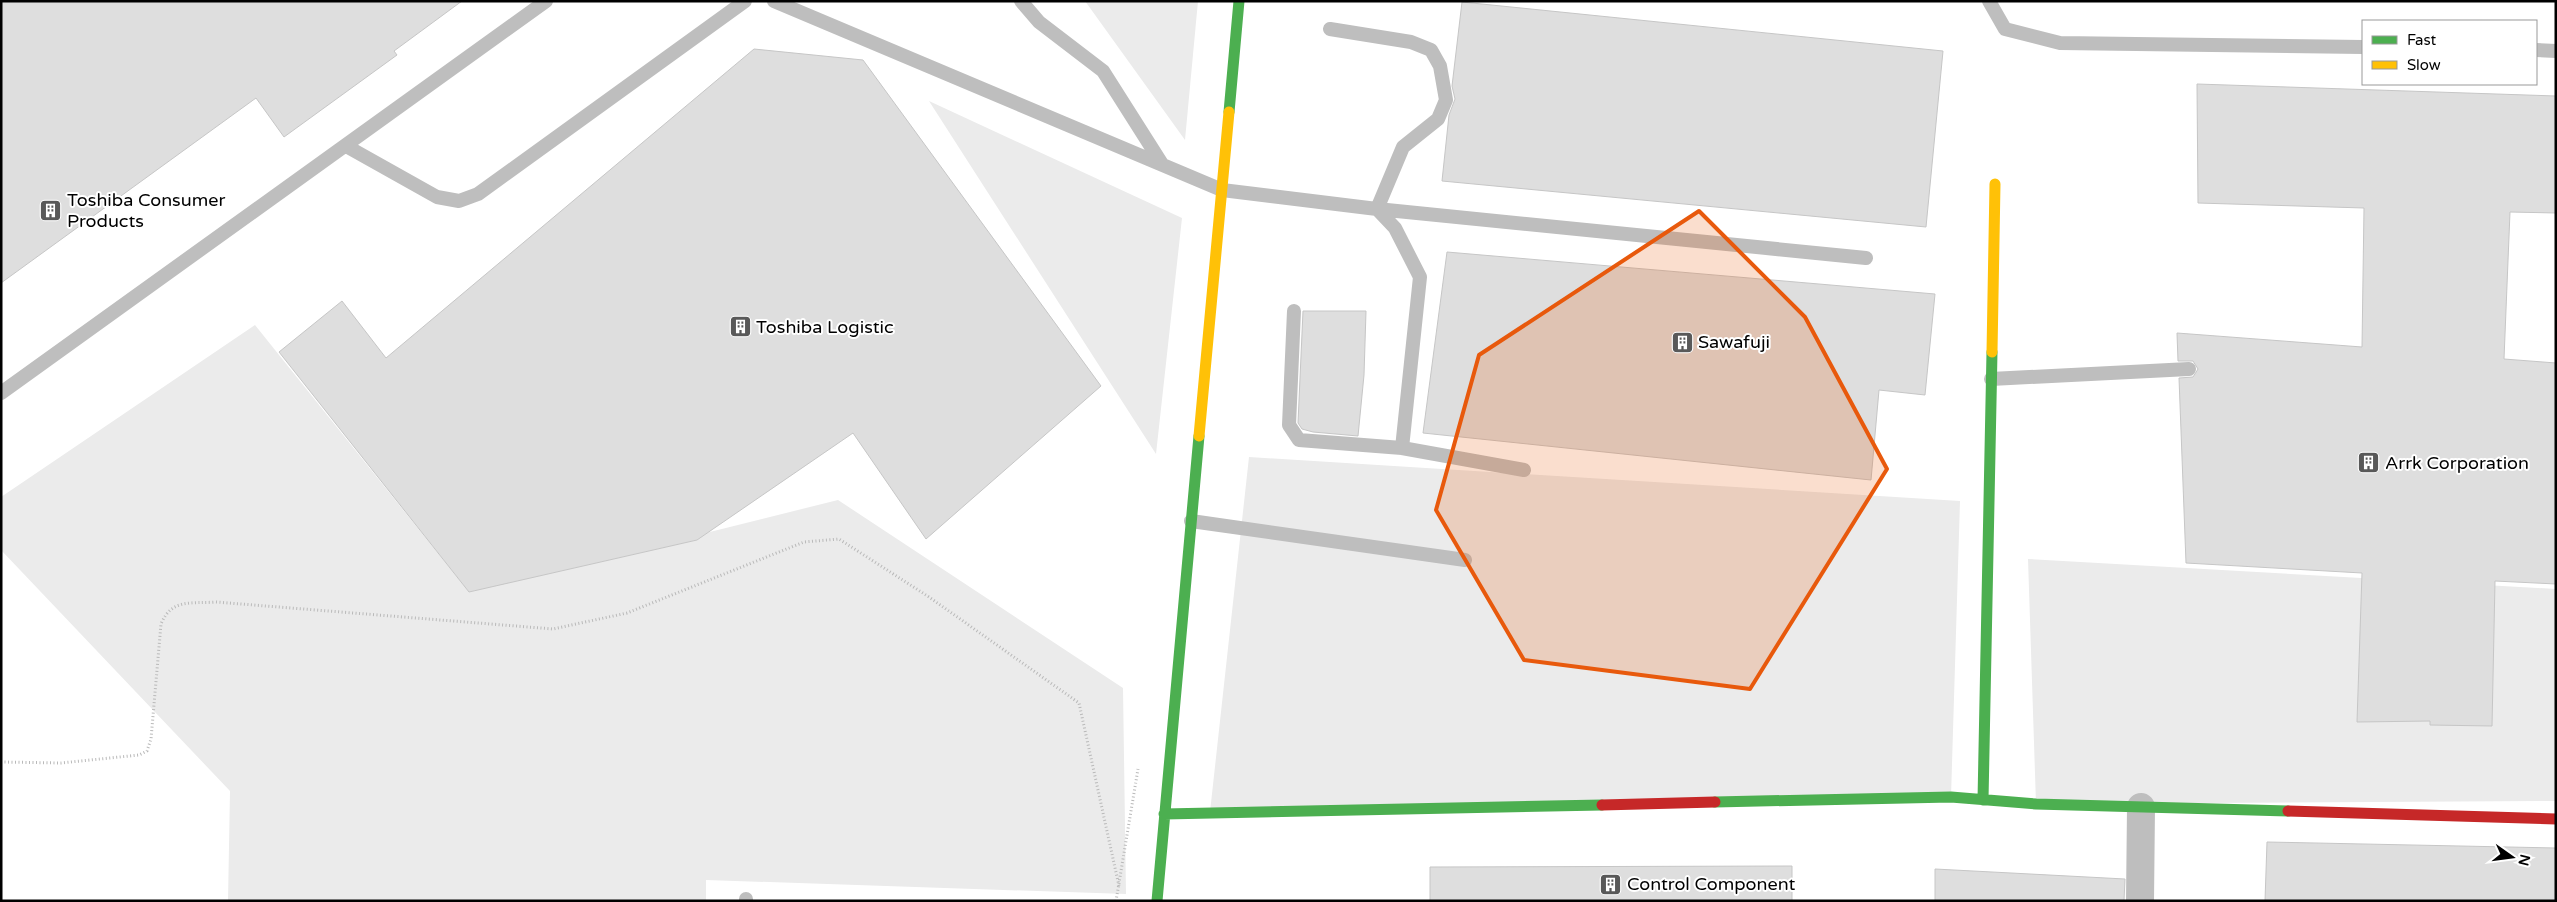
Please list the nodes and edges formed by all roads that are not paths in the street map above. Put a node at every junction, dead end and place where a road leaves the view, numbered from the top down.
1 (546, 1) edge
2 (745, 1) edge
3 (774, 1) edge
4 (1021, 1) edge
5 (1239, 1) edge
6 (1989, 1) edge
7 (1330, 29) dead end
8 (2362, 48) edge
9 (2537, 50) edge
10 (2556, 51) edge
11 (346, 146) junction
12 (1162, 164) junction
13 (1995, 184) dead end
14 (1222, 190) junction
15 (1377, 209) junction
16 (1866, 258) dead end
17 (1294, 311) dead end
18 (2189, 369) dead end
19 (1991, 379) junction
20 (1, 394) edge
21 (1402, 448) junction
22 (1524, 470) dead end
23 (1191, 521) junction
24 (1465, 560) dead end
25 (1983, 800) junction
26 (2142, 808) junction
27 (1164, 814) junction
28 (2556, 819) edge
29 (1157, 901) edge
30 (2140, 901) edge

1 - 11 lane
2 - 11 lane
3 - 12 lane
4 - 12 lane
5 - 14 street
6 - 8 lane
7 - 15 lane
9 - 10 lane
11 - 20 lane
12 - 14 lane
13 - 19 street
14 - 15 lane
14 - 23 street
15 - 16 lane
15 - 21 lane
17 - 21 lane
18 - 19 lane
19 - 25 street
21 - 22 lane
23 - 24 lane
23 - 27 street
25 - 26 street
25 - 27 street
26 - 28 street
26 - 30 street
27 - 29 street

